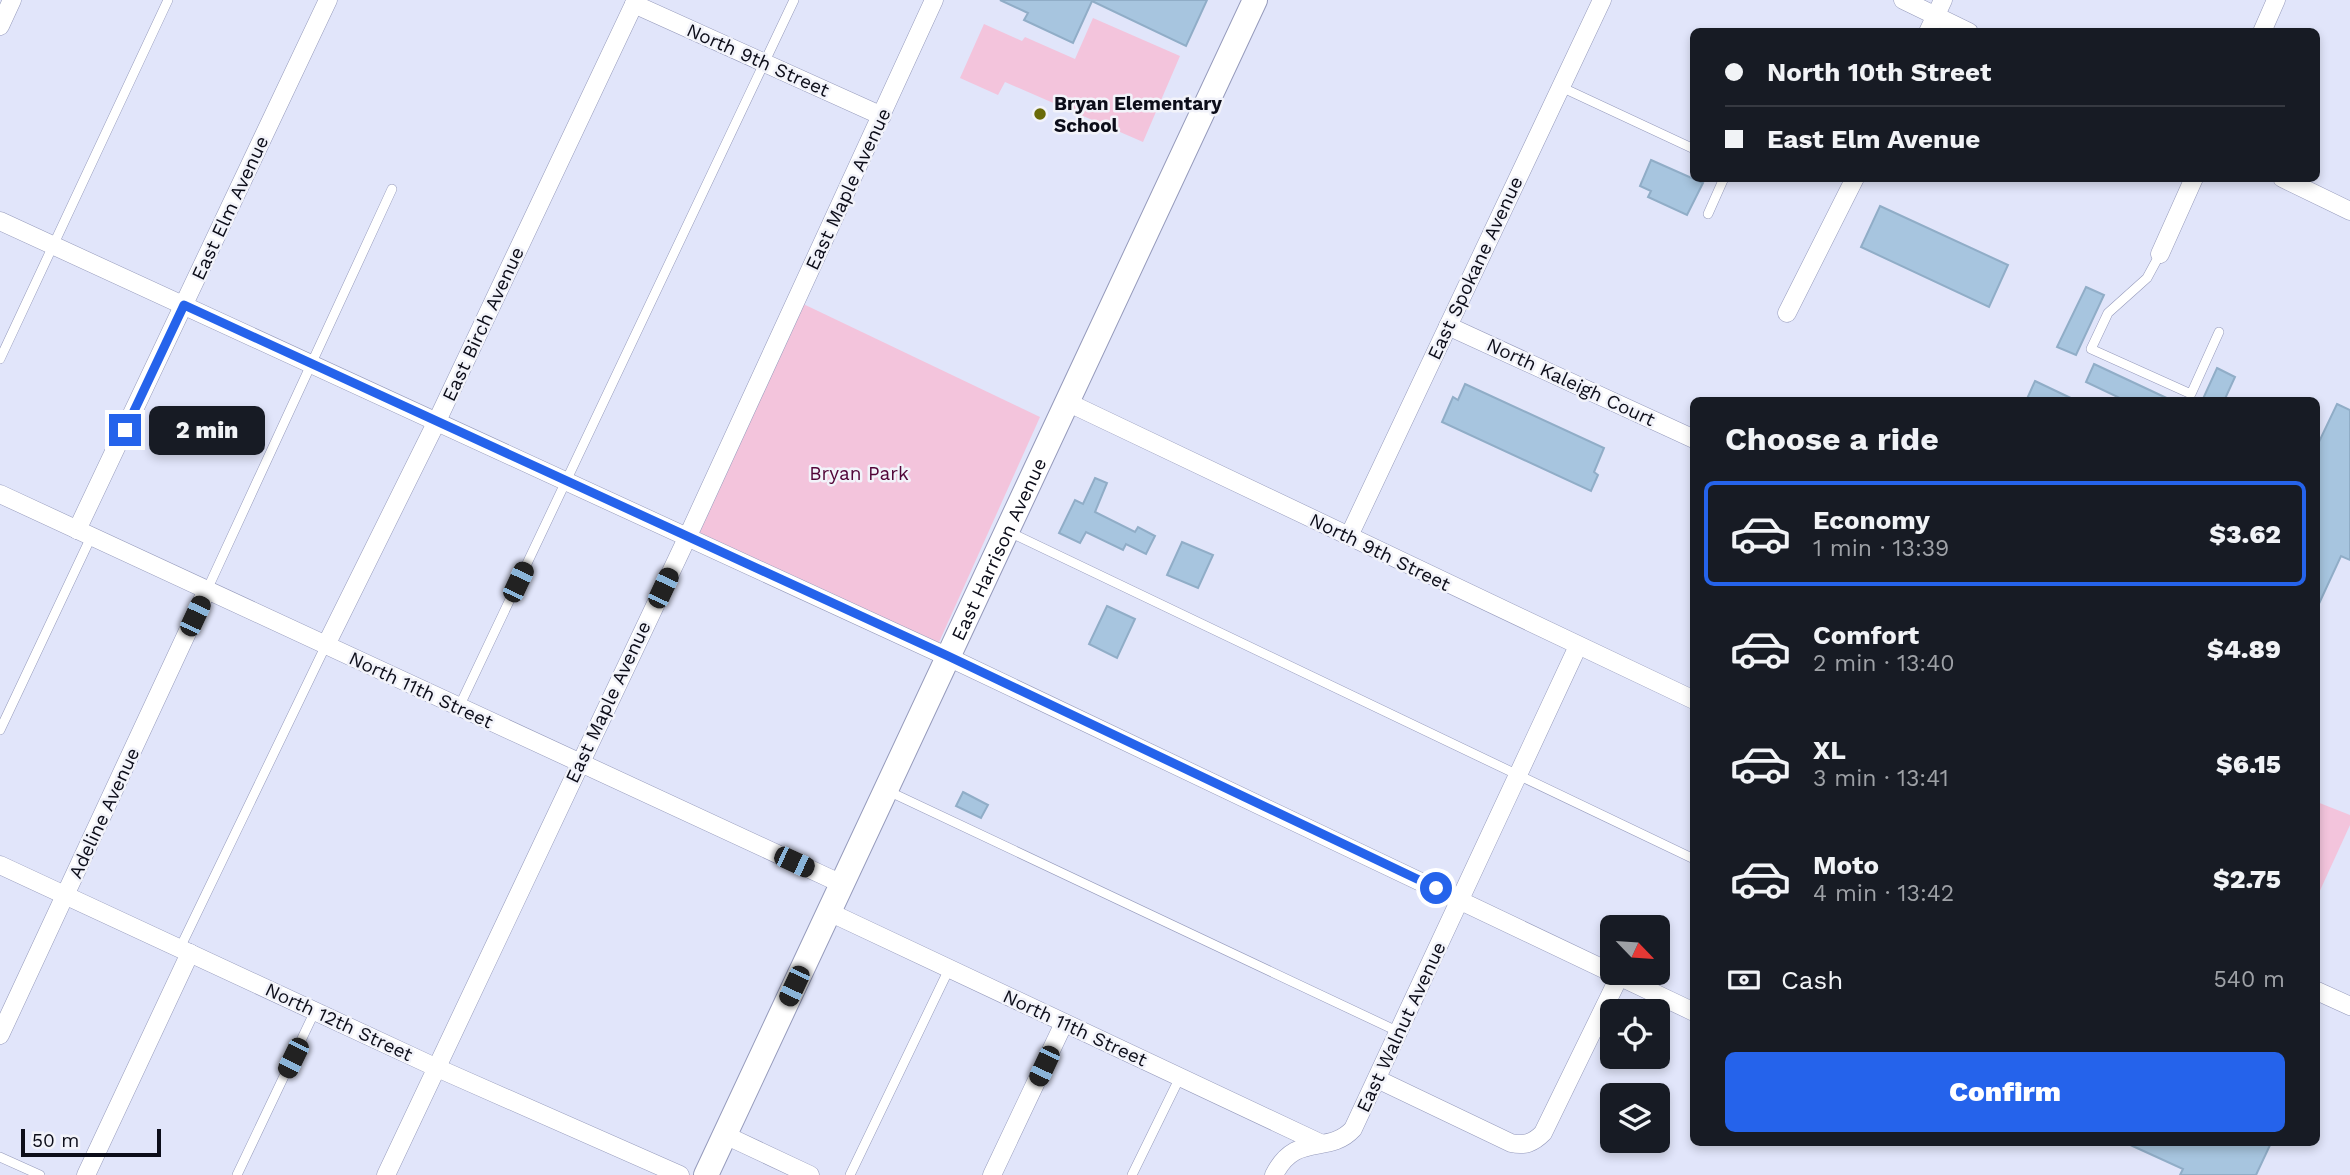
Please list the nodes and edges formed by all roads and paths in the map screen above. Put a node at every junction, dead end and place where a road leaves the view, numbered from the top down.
1 (12, 0) edge
2 (168, 0) edge
3 (328, 0) edge
4 (794, 0) edge
5 (934, 0) edge
6 (1255, 0) edge
7 (1602, 0) edge
8 (1903, 0) edge
9 (2276, 0) edge
10 (635, 2) edge
11 (1936, 16) edge
12 (0, 26) edge
13 (1961, 28) edge
14 (2264, 28) edge
15 (764, 63) junction
16 (1561, 87) junction
17 (882, 116) junction
18 (1690, 147) edge
19 (1722, 182) edge
20 (1853, 182) edge
21 (2192, 182) edge
22 (2290, 182) edge
23 (392, 189) dead end
24 (2350, 211) edge
25 (1708, 214) dead end
26 (0, 221) edge
27 (53, 246) junction
28 (2160, 254) joint
29 (184, 305) junction
30 (1787, 313) dead end
31 (1448, 326) junction
32 (2219, 332) dead end
33 (0, 359) edge
34 (311, 364) junction
35 (2189, 397) edge
36 (1067, 402) junction
37 (436, 422) junction
38 (1690, 437) edge
39 (566, 482) junction
40 (0, 494) edge
41 (1007, 531) junction
42 (84, 533) junction
43 (1349, 536) junction
44 (687, 538) junction
45 (207, 590) junction
46 (326, 645) junction
47 (1578, 646) junction
48 (948, 656) junction
49 (1690, 698) edge
50 (459, 707) junction
51 (0, 730) edge
52 (579, 763) junction
53 (1518, 775) junction
54 (886, 790) junction
55 (1690, 857) edge
56 (0, 865) edge
57 (842, 884) junction
58 (65, 895) junction
59 (1460, 899) junction
60 (829, 912) junction
61 (185, 951) junction
62 (1600, 968) edge
63 (949, 969) junction
64 (1615, 985) edge
65 (1636, 985) edge
66 (2320, 992) edge
67 (2350, 1006) edge
68 (1690, 1010) edge
69 (315, 1011) junction
70 (1064, 1023) junction
71 (1399, 1032) junction
72 (0, 1035) edge
73 (435, 1067) junction
74 (1180, 1077) junction
75 (1377, 1079) junction
76 (725, 1135) junction
77 (1320, 1143) junction
78 (0, 1157) edge
79 (40, 1175) edge
80 (86, 1175) edge
81 (237, 1175) edge
82 (386, 1175) edge
83 (680, 1175) edge
84 (706, 1175) edge
85 (810, 1175) edge
86 (850, 1175) edge
87 (992, 1175) edge
88 (1132, 1175) edge
89 (1274, 1175) edge

1 - 12 street
2 - 27 lane
3 - 29 street, East Elm Avenue
4 - 15 lane
5 - 17 street, East Maple Avenue
6 - 36 street, East Harrison Avenue
7 - 16 street, East Spokane Avenue
8 - 11 street
9 - 14 street
10 - 15 street, North 9th Street
10 - 37 street, East Birch Avenue
11 - 13 street
15 - 17 street, North 9th Street
15 - 39 lane
16 - 18 lane
16 - 31 street, East Spokane Avenue
17 - 44 street, East Maple Avenue
19 - 25 lane
20 - 30 street
21 - 28 street
22 - 24 street
23 - 34 lane
26 - 27 street
27 - 29 street
27 - 33 lane
28 - 35 lane
29 - 34 street
29 - 42 street, East Elm Avenue
31 - 38 street, North Kaleigh Court
31 - 43 street, East Spokane Avenue
32 - 35 lane
34 - 37 street
34 - 45 lane
36 - 41 street, East Harrison Avenue
36 - 43 street, North 9th Street
37 - 39 street
37 - 46 street, East Birch Avenue
39 - 44 street
39 - 50 lane
40 - 42 street, North 11th Street
41 - 48 street, East Harrison Avenue
41 - 53 lane
42 - 45 street, North 11th Street
42 - 51 lane
43 - 47 street, North 9th Street
44 - 48 street
44 - 52 street, East Maple Avenue
45 - 46 street, North 11th Street
45 - 58 street, Adeline Avenue
46 - 50 street, North 11th Street
46 - 61 lane
47 - 49 street, North 9th Street
47 - 53 street, East Walnut Avenue
48 - 54 street, East Harrison Avenue
48 - 59 street
50 - 52 street, North 11th Street
52 - 57 street, North 11th Street
52 - 73 street, East Maple Avenue
53 - 55 lane
53 - 59 street, East Walnut Avenue
54 - 57 street, East Harrison Avenue
54 - 71 lane
56 - 58 street, North 12th Street
57 - 60 street, East Harrison Avenue
58 - 61 street, North 12th Street
58 - 72 street, Adeline Avenue
59 - 62 street
59 - 71 street, East Walnut Avenue
60 - 63 street, North 11th Street
60 - 76 street, East Harrison Avenue
61 - 69 street, North 12th Street
61 - 80 street
63 - 70 street, North 11th Street
63 - 86 lane
64 - 75 street
65 - 68 street
66 - 67 street
69 - 73 street, North 12th Street
69 - 81 lane
70 - 74 street, North 11th Street
70 - 87 street
71 - 75 street, East Walnut Avenue
73 - 82 street, East Maple Avenue
73 - 83 street, North 12th Street
74 - 77 street, North 11th Street
74 - 88 lane
75 - 77 street, East Walnut Avenue
76 - 84 street, East Harrison Avenue
76 - 85 street
77 - 89 street, East Walnut Avenue
78 - 79 lane

